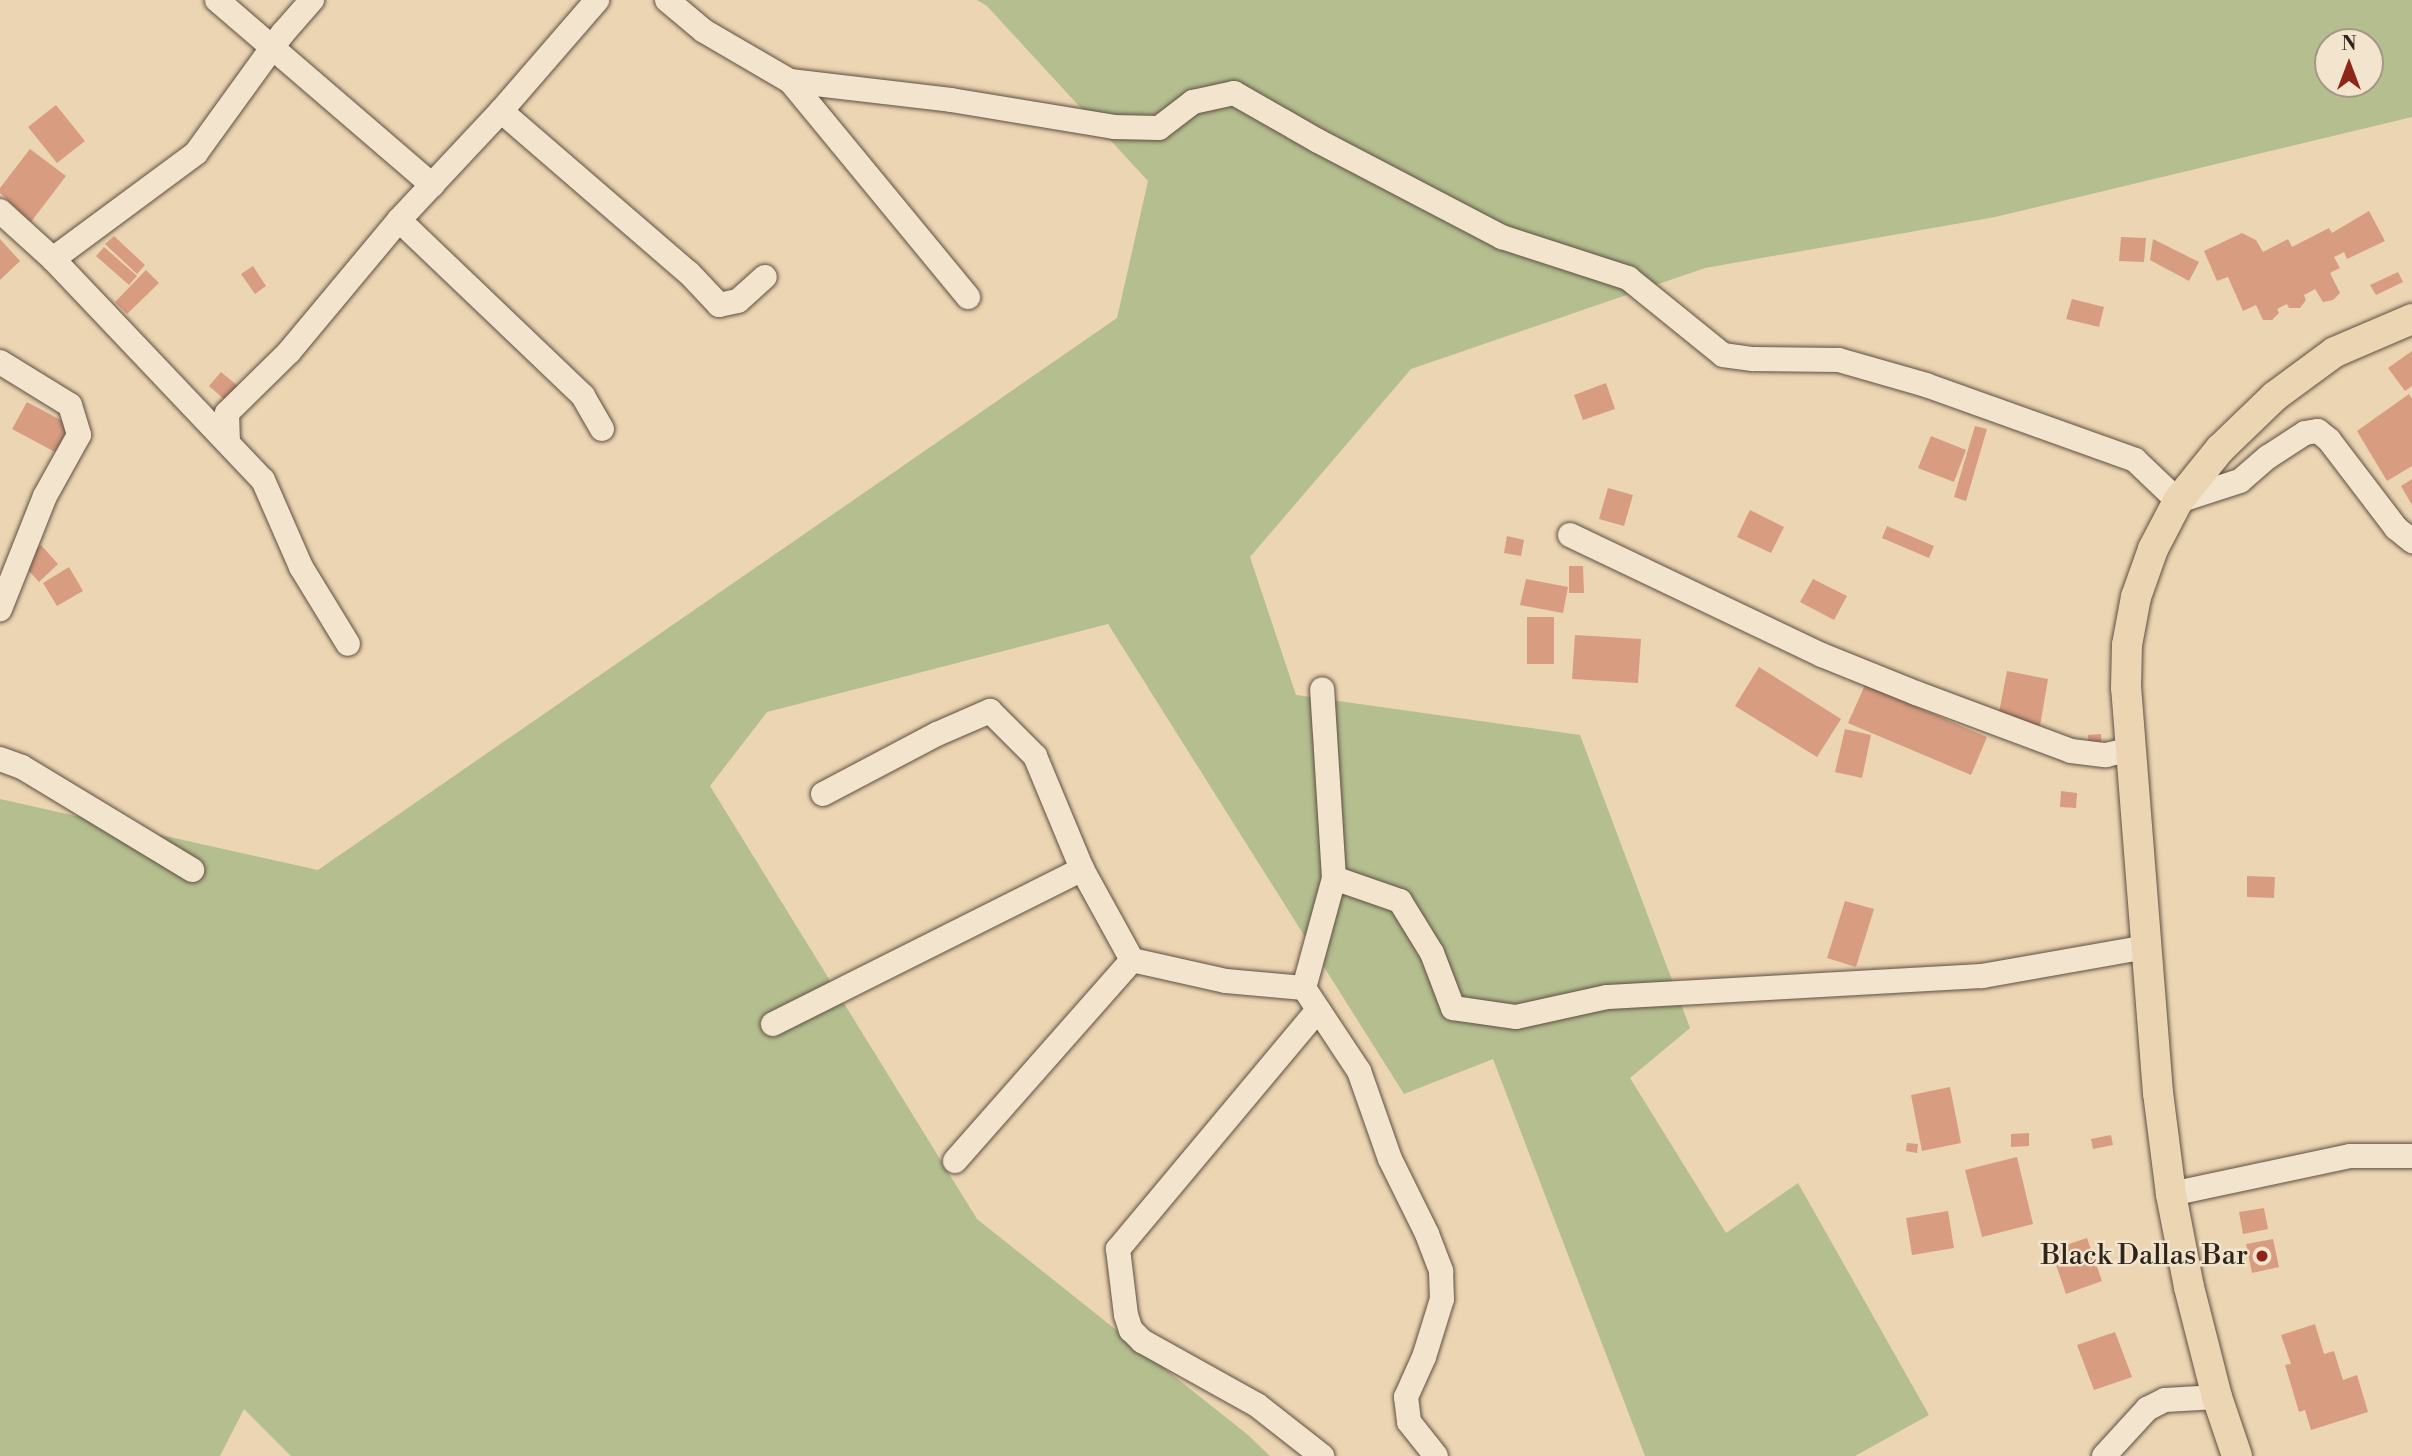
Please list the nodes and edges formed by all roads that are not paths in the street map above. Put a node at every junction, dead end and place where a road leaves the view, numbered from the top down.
1 (216, 0) edge
2 (312, 0) edge
3 (597, 0) edge
4 (667, 0) edge
5 (274, 46) junction
6 (790, 81) junction
7 (501, 111) junction
8 (432, 185) junction
9 (0, 211) edge
10 (399, 220) junction
11 (53, 259) junction
12 (765, 277) dead end
13 (968, 297) dead end
14 (2412, 319) edge
15 (0, 362) edge
16 (602, 429) dead end
17 (229, 442) junction
18 (2178, 500) junction
19 (1570, 535) dead end
20 (2412, 541) edge
21 (0, 609) edge
22 (348, 644) dead end
23 (1322, 690) dead end
24 (2131, 749) junction
25 (0, 759) edge
26 (823, 794) dead end
27 (1082, 869) junction
28 (192, 870) dead end
29 (1334, 878) junction
30 (2147, 947) junction
31 (1132, 960) junction
32 (1304, 988) junction
33 (1318, 1010) junction
34 (773, 1024) dead end
35 (2412, 1156) edge
36 (955, 1161) dead end
37 (2171, 1194) junction
38 (2217, 1397) junction
39 (1322, 1456) edge
40 (1436, 1456) edge
41 (2105, 1456) edge
42 (2236, 1456) edge

1 - 5 street
2 - 5 street
3 - 7 street
4 - 6 street
5 - 8 street
5 - 11 street
6 - 13 street
6 - 18 street
7 - 8 street
7 - 12 street
8 - 10 street
9 - 11 street
10 - 16 street
10 - 17 street
11 - 17 street
14 - 18 main road
15 - 21 street
17 - 22 street
18 - 20 street
18 - 24 main road
19 - 24 street
23 - 29 street
24 - 30 main road
25 - 28 street
26 - 27 street
27 - 31 street
27 - 34 street
29 - 30 street
29 - 32 street
30 - 37 main road
31 - 32 street
31 - 36 street
32 - 33 street
33 - 39 street
33 - 40 street
35 - 37 street
37 - 38 main road
38 - 41 street
38 - 42 main road

